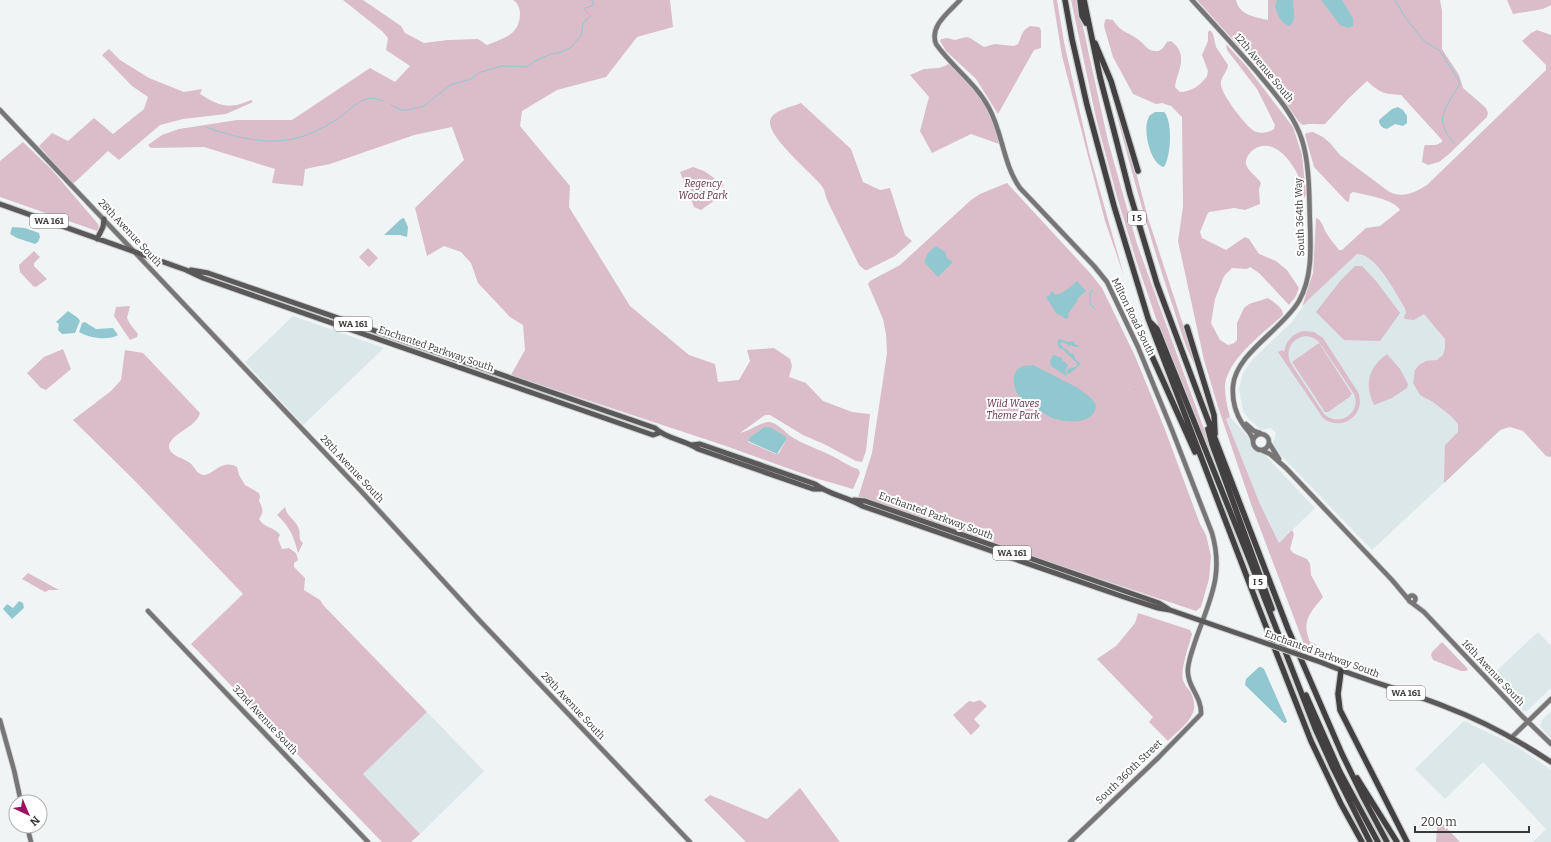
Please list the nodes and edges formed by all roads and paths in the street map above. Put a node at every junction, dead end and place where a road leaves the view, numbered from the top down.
1 (960, 0) edge
2 (1065, 0) edge
3 (1080, 0) edge
4 (1084, 0) edge
5 (1192, 0) edge
6 (1089, 29) junction
7 (1091, 35) junction
8 (0, 110) edge
9 (1306, 157) joint
10 (1138, 171) dead end
11 (0, 204) edge
12 (104, 219) junction
13 (97, 239) junction
14 (136, 253) junction
15 (186, 270) junction
16 (1150, 322) junction
17 (1187, 327) dead end
18 (1142, 334) dead end
19 (467, 363) junction
20 (465, 369) junction
21 (1201, 402) junction
22 (1238, 416) junction
23 (659, 432) junction
24 (1260, 434) junction
25 (1216, 440) junction
26 (1253, 441) junction
27 (1269, 443) junction
28 (1262, 450) junction
29 (1286, 468) junction
30 (853, 500) junction
31 (1218, 501) junction
32 (1046, 570) junction
33 (1071, 573) junction
34 (1170, 610) junction
35 (148, 611) dead end
36 (1202, 622) junction
37 (1342, 671) junction
38 (1551, 700) edge
39 (1201, 714) joint
40 (0, 720) edge
41 (1528, 722) junction
42 (1512, 737) junction
43 (1551, 744) edge
44 (1342, 754) junction
45 (1551, 762) edge
46 (19, 794) edge
47 (368, 842) edge
48 (690, 842) edge
49 (1070, 842) edge
50 (1362, 842) edge
51 (1370, 842) edge
52 (1378, 842) edge
53 (1387, 842) edge
54 (1397, 842) edge
55 (1407, 842) edge

1 - 36 street, Milton Road South
2 - 16 highway, I 5
3 - 6 highway, I 5
4 - 6 highway, I 5
5 - 9 street, 12th Avenue South
6 - 7 highway, I 5
7 - 10 highway
7 - 21 highway, I 5
8 - 12 street, 28th Avenue South
9 - 22 street, South 364th Way
11 - 13 main road, Enchanted Parkway South / WA 161
12 - 13 main road
12 - 14 street, 28th Avenue South
13 - 14 main road, Enchanted Parkway South / WA 161
14 - 15 main road, Enchanted Parkway South / WA 161
14 - 48 street, 28th Avenue South
15 - 19 main road, Enchanted Parkway South / WA 161
15 - 20 main road, Enchanted Parkway South / WA 161
16 - 31 highway, I 5
16 - 51 highway, I 5
17 - 25 highway
18 - 31 highway
19 - 20 main road
19 - 23 main road, Enchanted Parkway South / WA 161
20 - 23 main road, Enchanted Parkway South / WA 161
21 - 25 highway, I 5
21 - 52 highway, I 5
22 - 24 street
22 - 26 street, South 364th Way
23 - 30 main road, Enchanted Parkway South / WA 161
24 - 26 street
24 - 27 street
25 - 44 highway, I 5
26 - 28 street
27 - 28 street
27 - 29 street
28 - 29 street
29 - 41 street, 16th Avenue South
30 - 32 main road, Enchanted Parkway South / WA 161
30 - 33 main road, Enchanted Parkway South / WA 161
31 - 50 highway, I 5
32 - 33 main road
32 - 34 main road, Enchanted Parkway South / WA 161
33 - 34 main road, Enchanted Parkway South / WA 161
34 - 36 main road, Enchanted Parkway South / WA 161
35 - 47 street, 32nd Avenue South
36 - 37 main road, Enchanted Parkway South / WA 161, bridge
36 - 39 street, Milton Road South
37 - 42 main road, Enchanted Parkway South / WA 161
37 - 55 highway
38 - 41 street
39 - 49 street, South 360th Street
40 - 46 street
41 - 42 street
41 - 43 street, 16th Avenue South
42 - 45 main road, Enchanted Parkway South / WA 161
44 - 53 highway, I 5
44 - 54 highway

